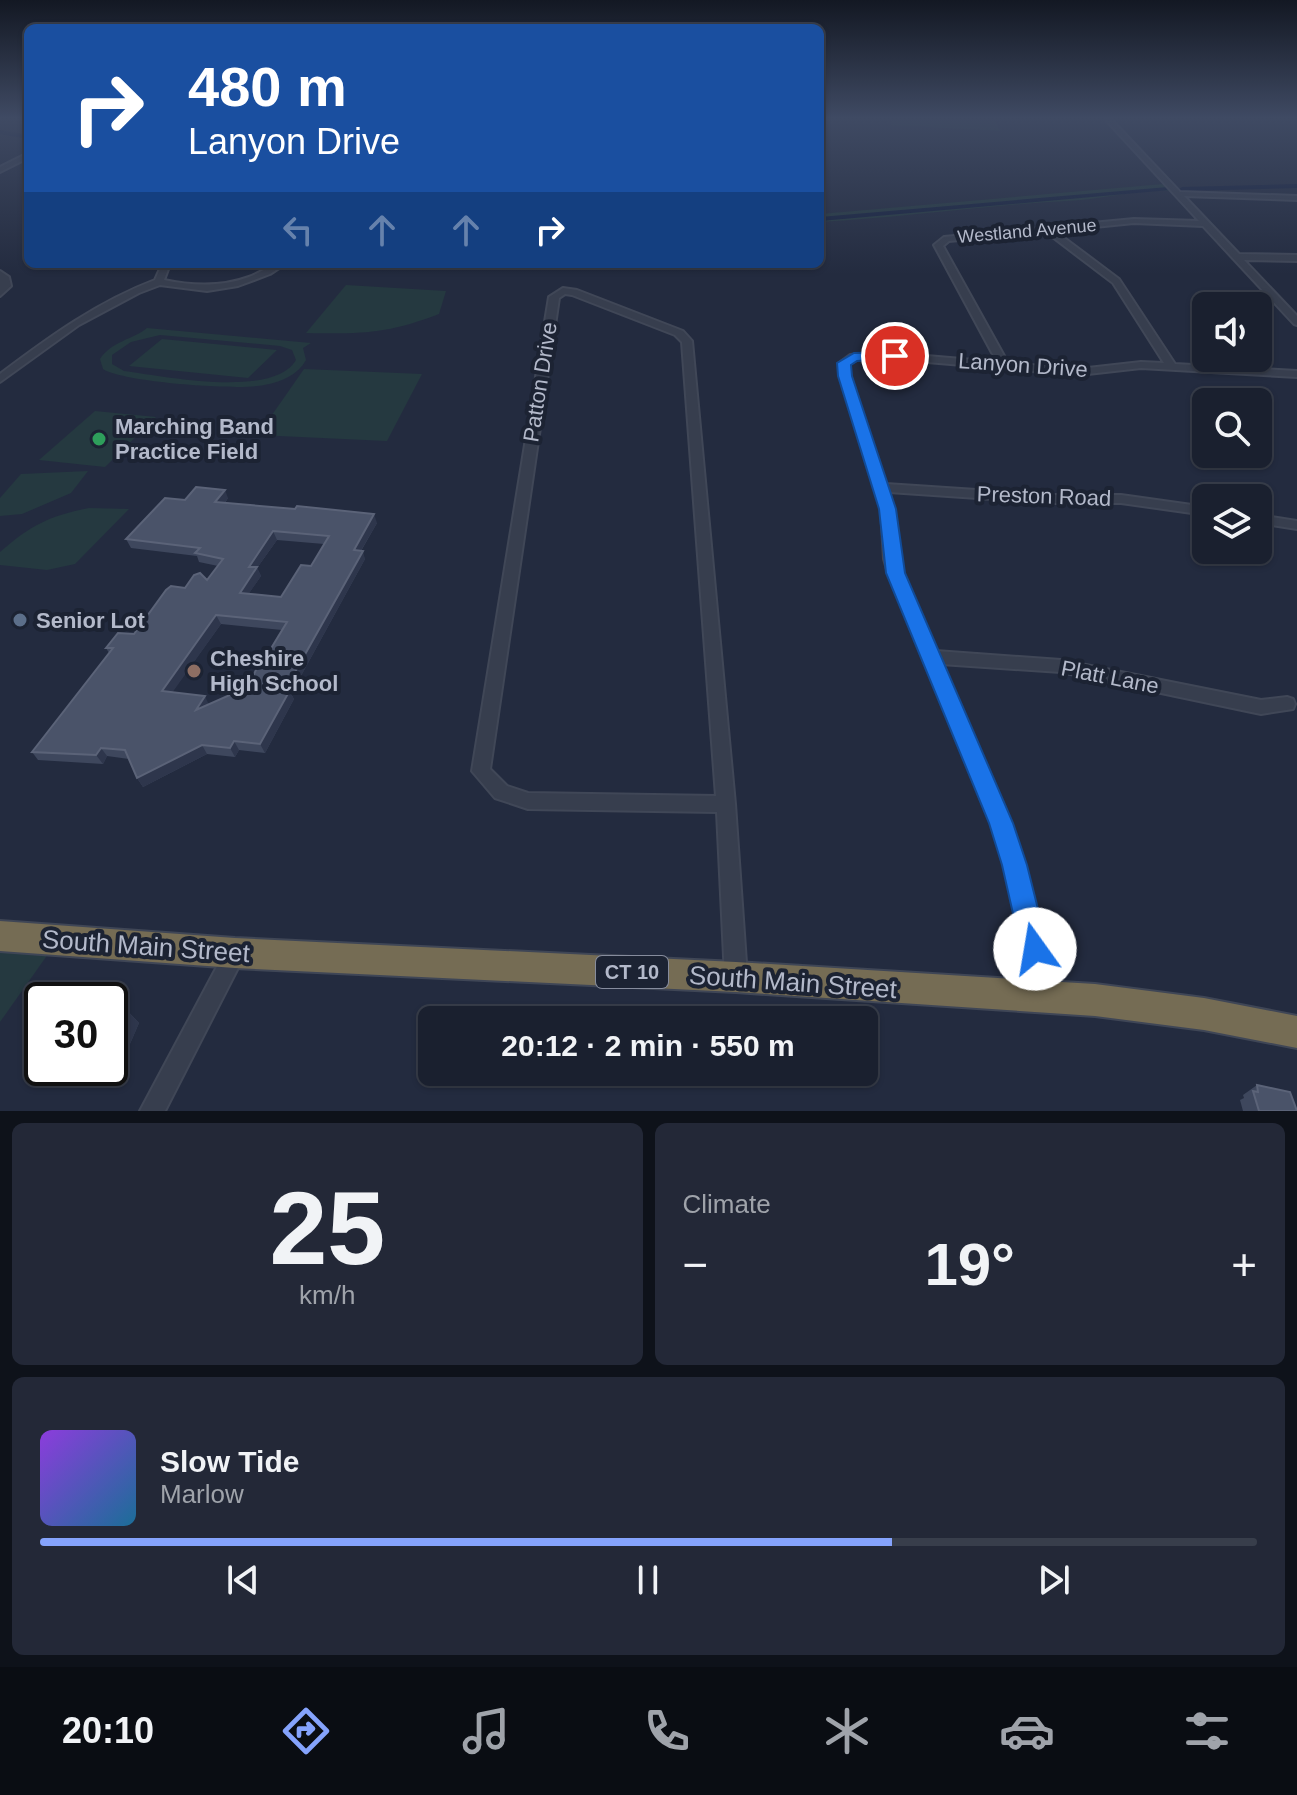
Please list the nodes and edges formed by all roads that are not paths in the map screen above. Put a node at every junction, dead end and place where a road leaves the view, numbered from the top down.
1 (1158, 171) edge
2 (1180, 194) junction
3 (1297, 198) edge
4 (1207, 224) junction
5 (1047, 229) junction
6 (1237, 257) junction
7 (1297, 258) edge
8 (164, 268) edge
9 (273, 268) edge
10 (0, 274) edge
11 (159, 282) junction
12 (0, 293) edge
13 (1280, 303) junction
14 (1297, 304) edge
15 (1297, 322) edge
16 (1004, 365) junction
17 (1172, 367) junction
18 (1297, 374) edge
19 (0, 379) edge
20 (881, 488) junction
21 (1192, 509) edge
22 (1272, 521) edge
23 (1297, 525) edge
24 (931, 657) junction
25 (1287, 704) dead end
26 (726, 804) junction
27 (0, 936) edge
28 (235, 953) junction
29 (736, 977) junction
30 (1046, 998) junction
31 (1297, 1032) edge
32 (152, 1111) edge

1 - 2 street
2 - 3 street
2 - 4 street
4 - 5 street, Westland Avenue
4 - 6 street
5 - 16 street, Westland Avenue
5 - 17 street
6 - 7 street
6 - 13 street
8 - 11 street
9 - 11 street
10 - 12 street
11 - 19 street
13 - 14 street
13 - 15 street
16 - 17 street, Lanyon Drive
16 - 20 street, Lanyon Drive
17 - 18 street, Lanyon Drive
20 - 21 street, Preston Road
20 - 24 street, Lanyon Drive
22 - 23 street
24 - 25 street, Platt Lane
24 - 30 street, Lanyon Drive
26 - 26 street, Patton Drive
26 - 29 street, Patton Drive
27 - 28 highway, South Main Street / CT 10
28 - 29 highway, South Main Street / CT 10
28 - 32 street
29 - 30 highway, South Main Street / CT 10
30 - 31 highway, South Main Street / CT 10

